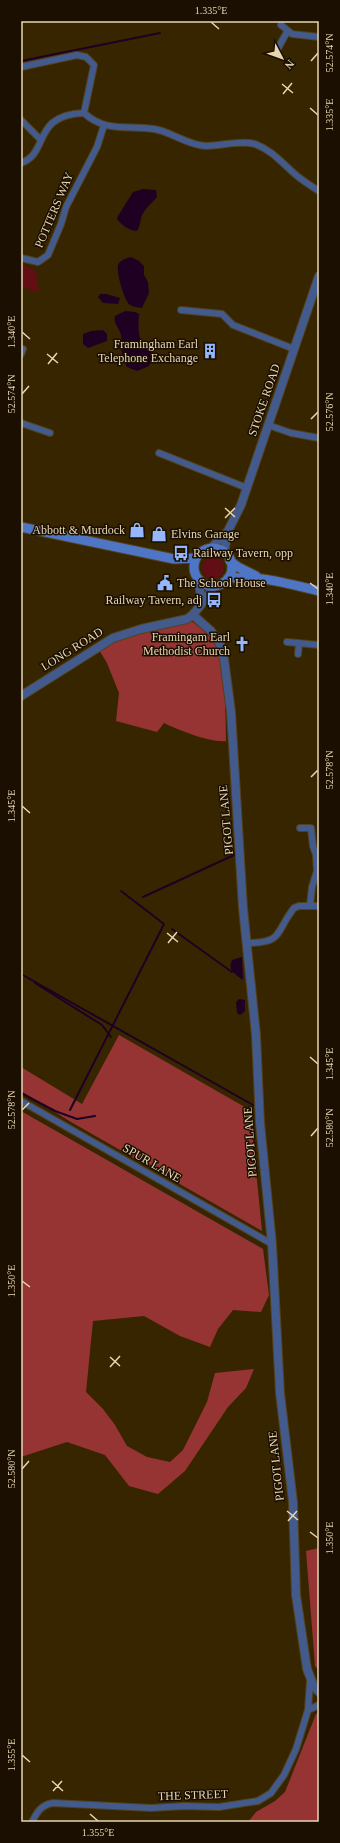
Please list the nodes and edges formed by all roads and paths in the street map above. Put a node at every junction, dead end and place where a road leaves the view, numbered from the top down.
1 (281, 25) dead end
2 (287, 32) junction
3 (319, 37) edge
4 (277, 50) dead end
5 (21, 67) edge
6 (84, 113) junction
7 (21, 120) edge
8 (104, 125) junction
9 (41, 140) junction
10 (21, 163) edge
11 (319, 191) edge
12 (21, 258) edge
13 (319, 276) edge
14 (181, 310) dead end
15 (294, 349) junction
16 (21, 423) edge
17 (268, 425) junction
18 (50, 432) dead end
19 (319, 438) edge
20 (159, 453) dead end
21 (247, 488) junction
22 (21, 527) edge
23 (228, 531) junction
24 (211, 548) junction
25 (224, 552) junction
26 (196, 558) junction
27 (174, 559) junction
28 (230, 561) junction
29 (194, 571) junction
30 (228, 578) junction
31 (263, 579) junction
32 (199, 580) junction
33 (216, 585) junction
34 (319, 591) edge
35 (201, 602) junction
36 (193, 615) junction
37 (287, 642) dead end
38 (299, 643) junction
39 (319, 645) edge
40 (298, 654) dead end
41 (22, 694) edge
42 (319, 827) edge
43 (300, 828) dead end
44 (312, 828) junction
45 (310, 906) junction
46 (319, 906) edge
47 (247, 943) junction
48 (21, 1100) edge
49 (272, 1244) junction
50 (310, 1678) junction
51 (319, 1692) edge
52 (319, 1705) edge
53 (308, 1710) junction
54 (32, 1822) edge

1 - 2 street
2 - 3 street
2 - 4 street
5 - 6 street
6 - 8 street
6 - 9 street
7 - 9 street
8 - 11 street
8 - 12 street, POTTERS WAY
9 - 10 street
13 - 15 street, STOKE ROAD
14 - 15 street
15 - 17 street, STOKE ROAD
16 - 18 street
17 - 19 street
17 - 21 street, STOKE ROAD
20 - 21 street
21 - 23 street, STOKE ROAD
22 - 27 main road
23 - 24 street, STOKE ROAD
23 - 25 street, STOKE ROAD
24 - 25 main road
24 - 26 main road
25 - 28 main road
26 - 27 main road
26 - 29 main road
27 - 29 main road
28 - 30 main road
28 - 31 main road
29 - 32 main road
30 - 31 main road
30 - 33 main road
31 - 34 main road
32 - 33 main road
32 - 35 street
33 - 35 street
35 - 36 street
36 - 41 street, LONG ROAD
36 - 47 street, PIGOT LANE
37 - 38 street
38 - 39 street
38 - 40 street
42 - 44 street
43 - 44 street
44 - 45 street
45 - 46 street
45 - 47 street
47 - 49 street, PIGOT LANE
48 - 49 street, SPUR LANE
49 - 50 street, PIGOT LANE
50 - 51 street, PIGOT LANE
50 - 53 street, THE STREET
52 - 53 street
53 - 54 street, THE STREET

